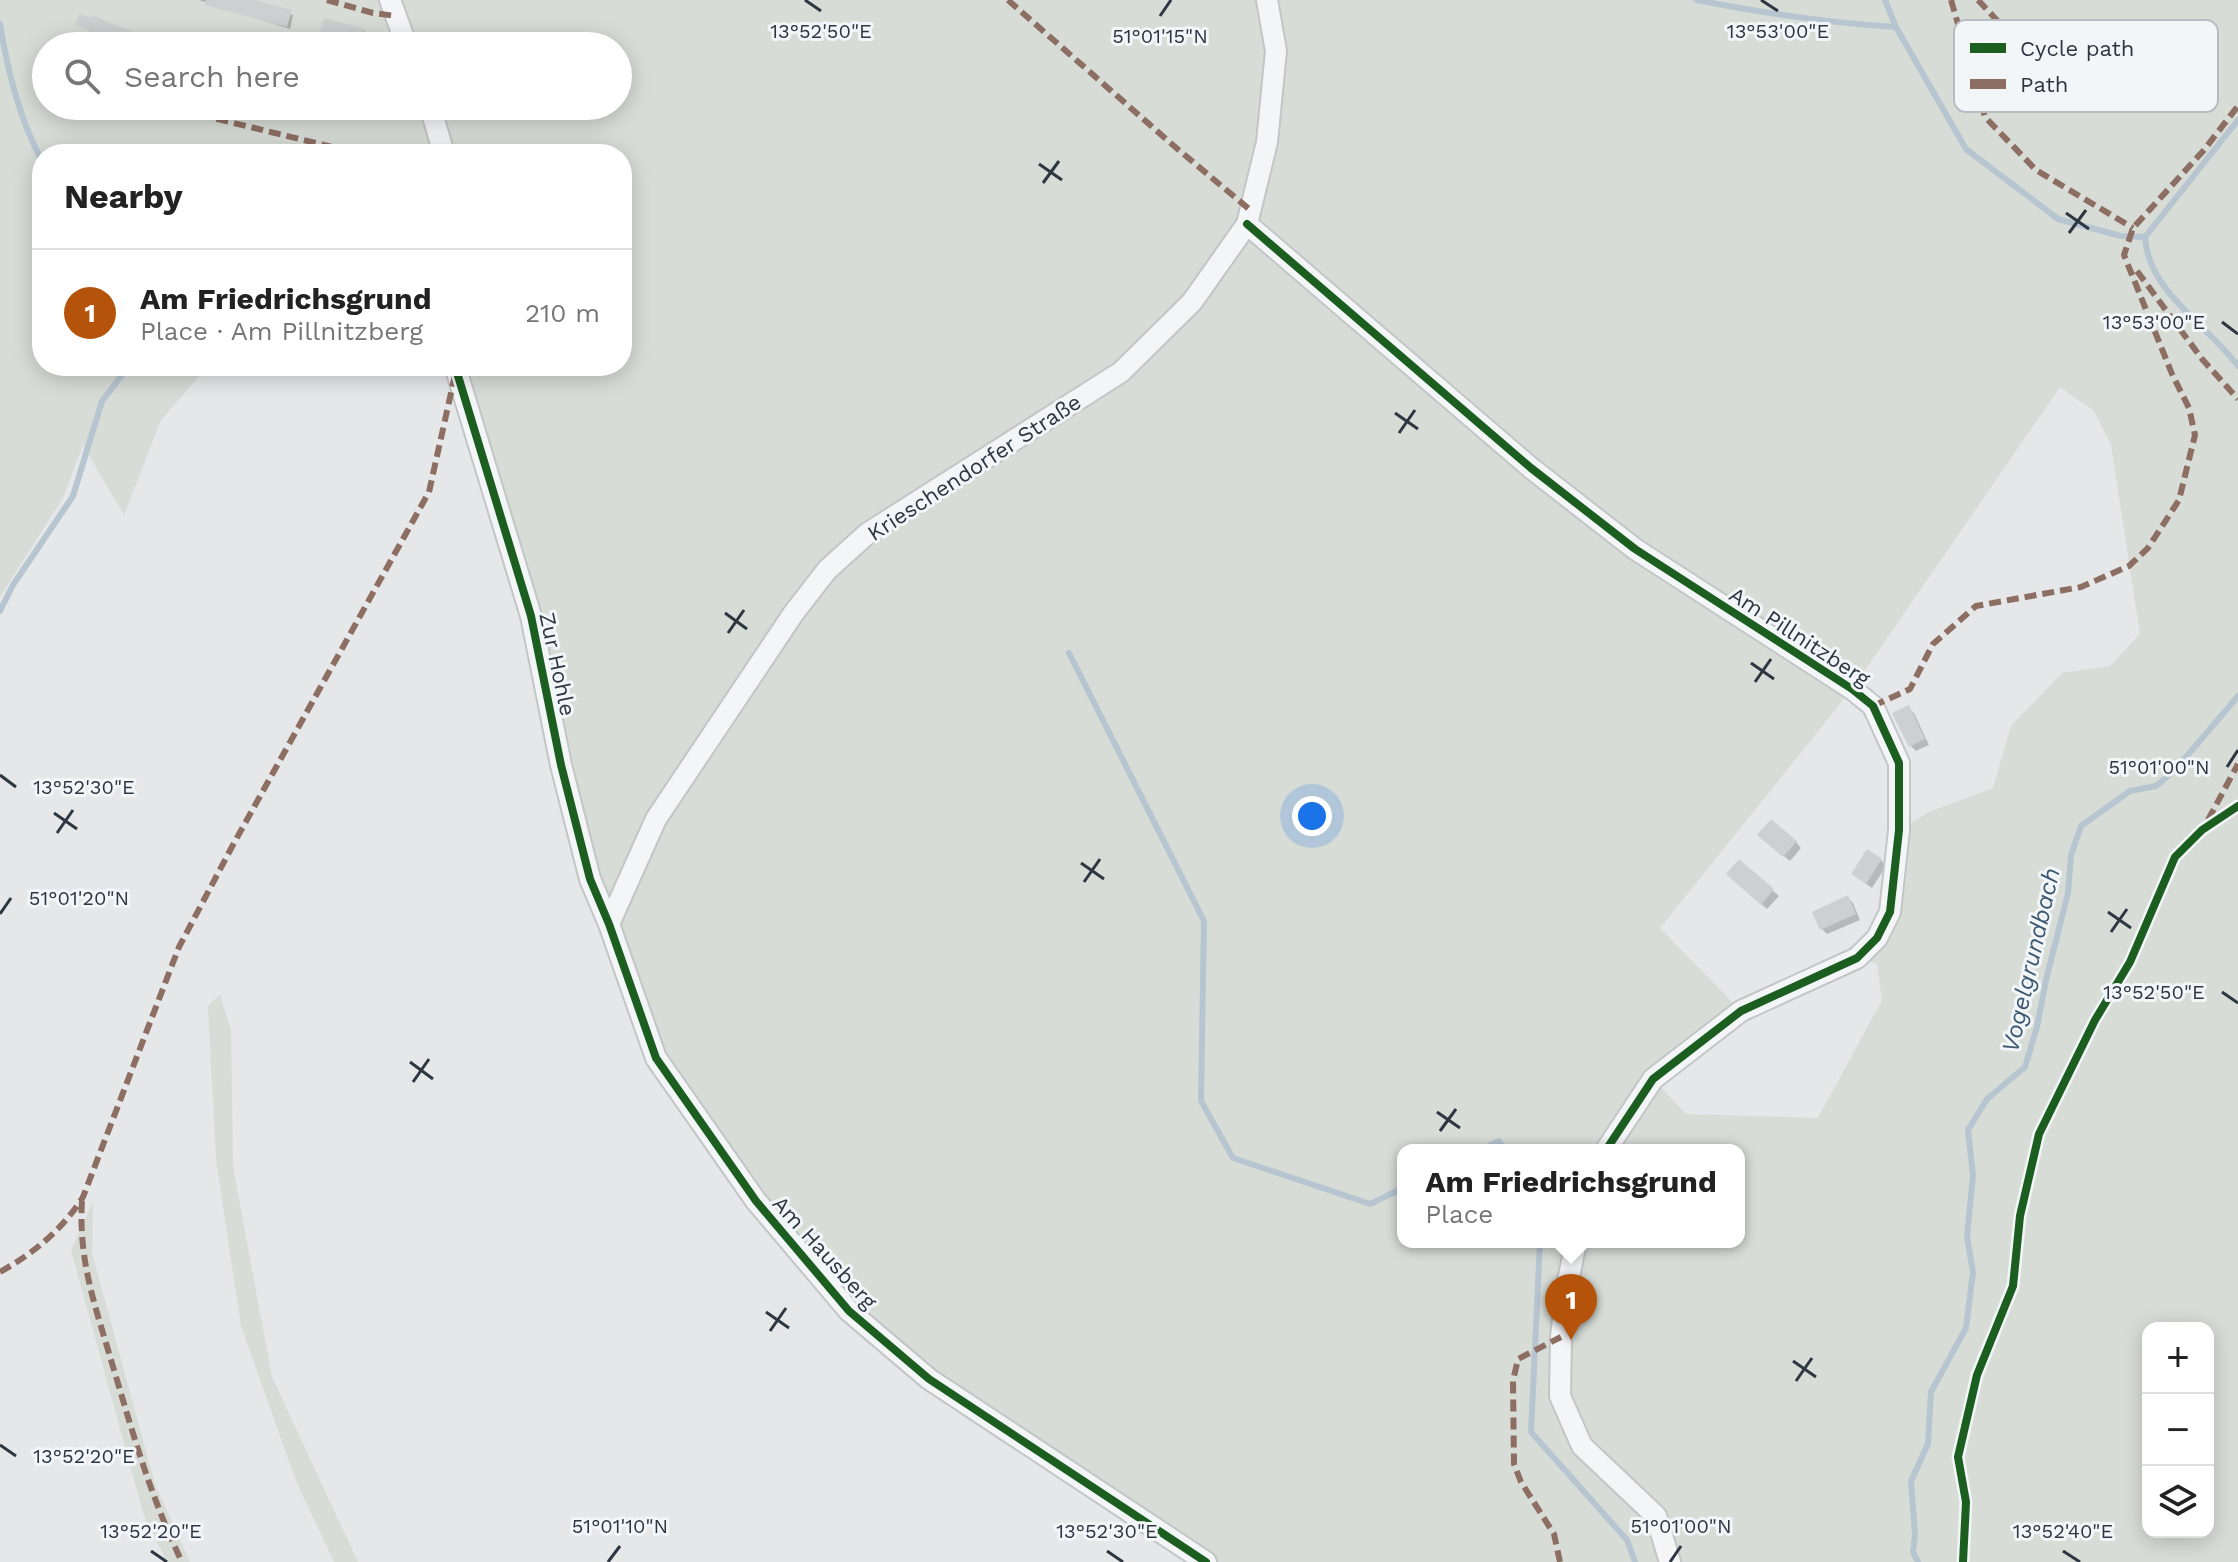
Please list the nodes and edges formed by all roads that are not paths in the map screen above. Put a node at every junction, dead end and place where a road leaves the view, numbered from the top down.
1 (390, 0) edge
2 (1267, 0) edge
3 (402, 32) edge
4 (434, 120) edge
5 (441, 144) edge
6 (1247, 224) junction
7 (458, 376) edge
8 (609, 924) junction
9 (1610, 1144) edge
10 (1575, 1248) edge
11 (1206, 1562) edge
12 (1670, 1562) edge

1 - 3 street
2 - 6 street, Krieschendorfer Straße
4 - 5 street
6 - 8 street, Krieschendorfer Straße
6 - 9 street, Am Pillnitzberg
7 - 8 street, Zur Hohle
8 - 11 street, Am Hausberg
10 - 12 street

